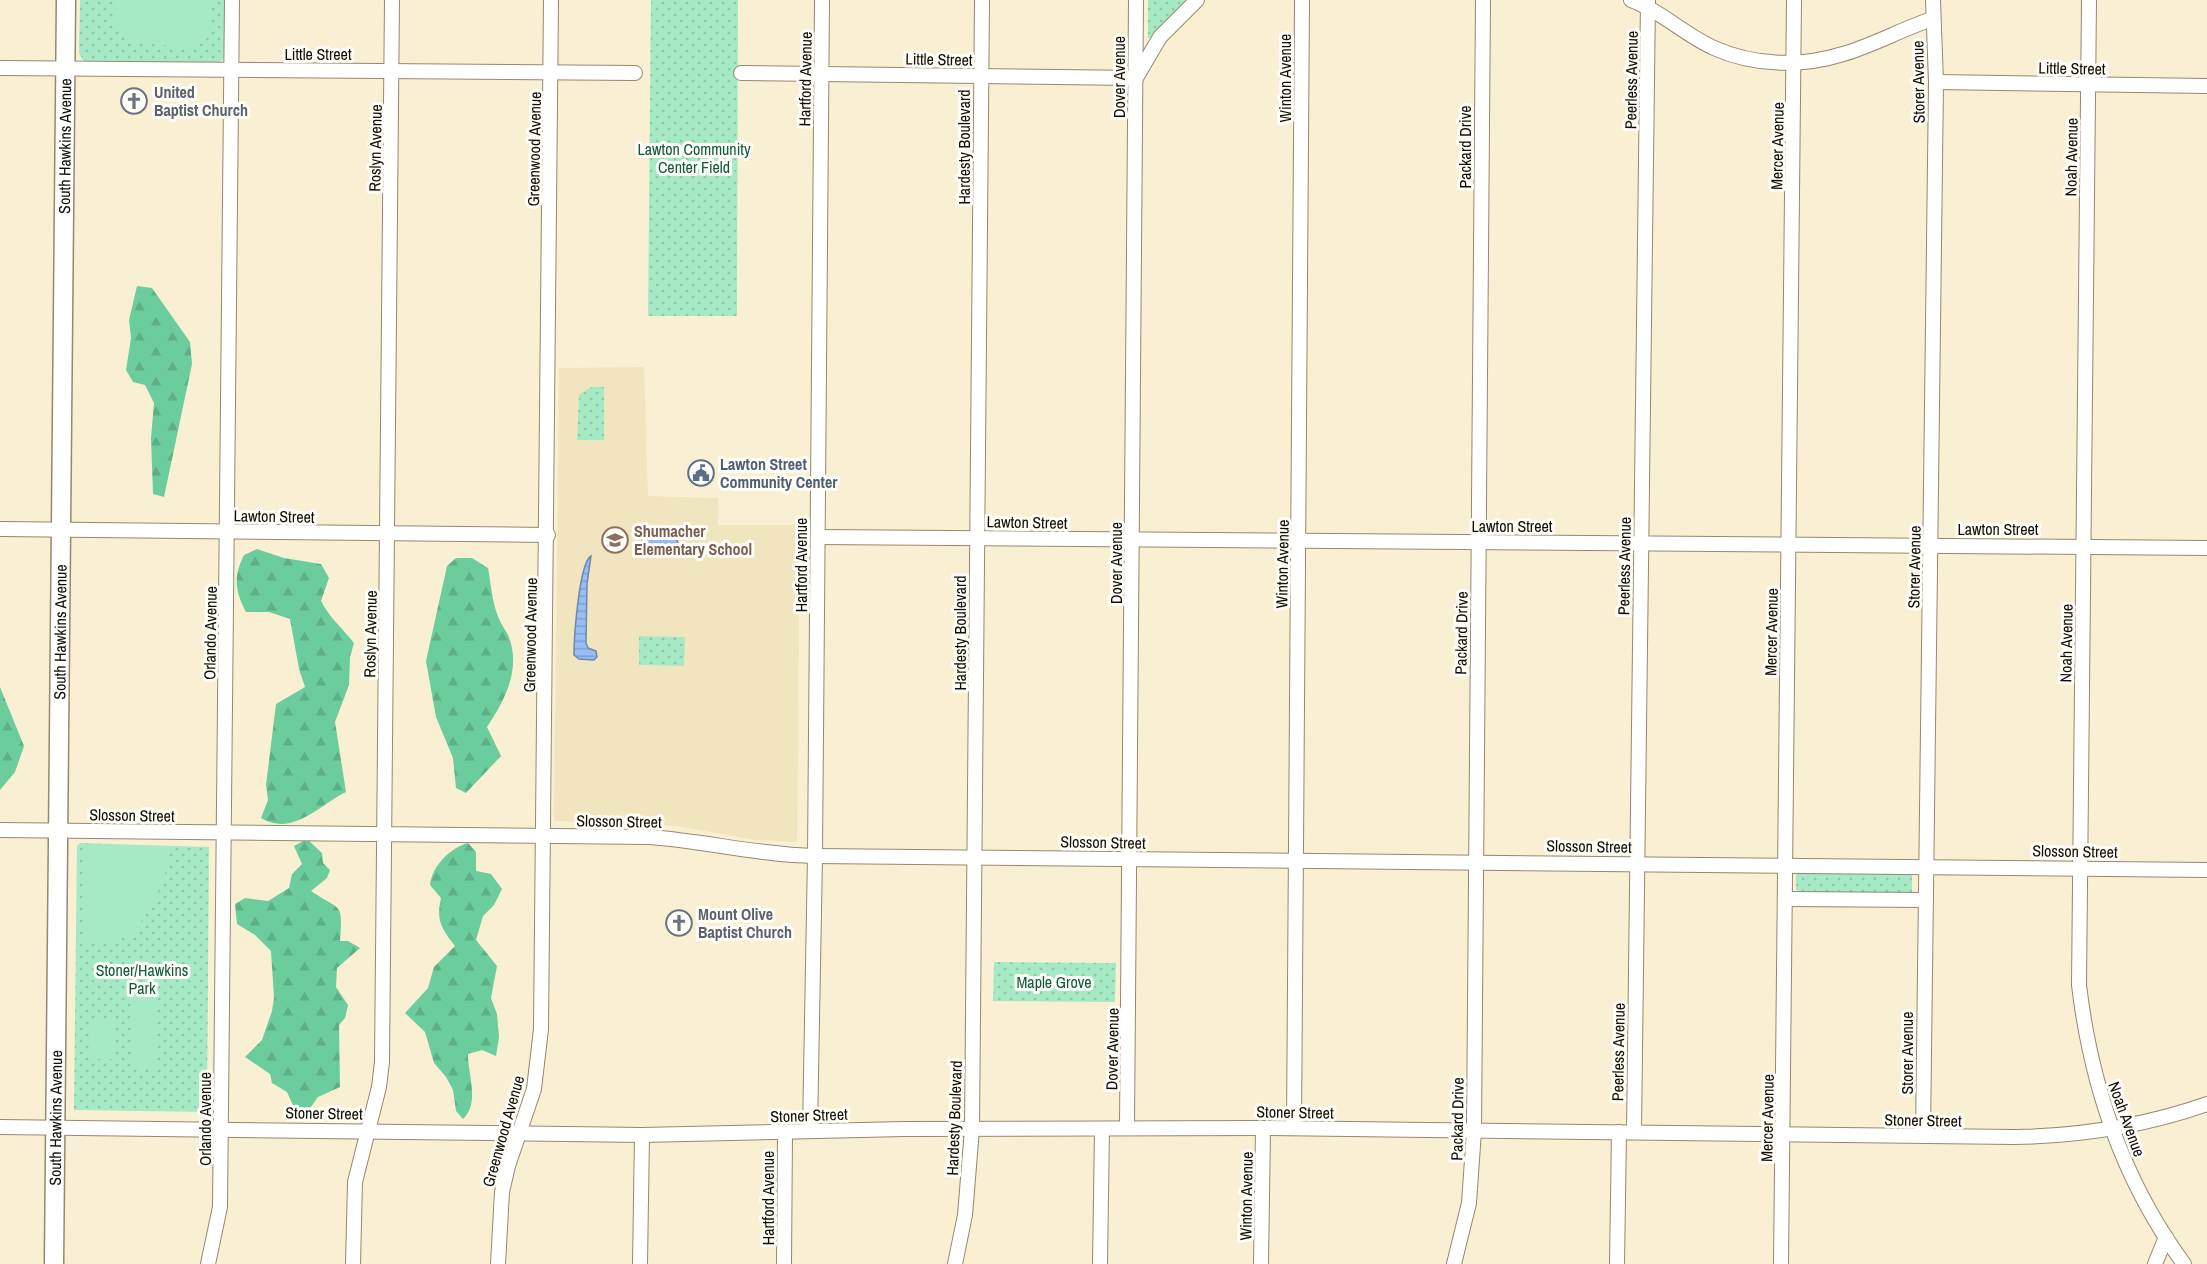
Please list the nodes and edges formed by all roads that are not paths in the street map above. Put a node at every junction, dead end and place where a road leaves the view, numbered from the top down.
1 (66, 0) edge
2 (232, 0) edge
3 (392, 0) edge
4 (551, 0) edge
5 (822, 0) edge
6 (982, 0) edge
7 (1136, 0) edge
8 (1197, 0) edge
9 (1302, 0) edge
10 (1483, 0) edge
11 (1631, 0) edge
12 (1794, 0) edge
13 (1933, 0) edge
14 (2089, 0) edge
15 (1648, 3) edge
16 (1932, 19) junction
17 (1794, 64) junction
18 (0, 68) edge
19 (66, 68) junction
20 (231, 70) junction
21 (392, 71) junction
22 (552, 72) junction
23 (635, 73) dead end
24 (741, 73) dead end
25 (821, 74) junction
26 (981, 77) junction
27 (1136, 78) junction
28 (1936, 82) junction
29 (2088, 84) junction
30 (2207, 86) edge
31 (0, 529) edge
32 (61, 529) junction
33 (226, 532) junction
34 (387, 533) junction
35 (548, 535) junction
36 (818, 537) junction
37 (978, 538) junction
38 (1133, 540) junction
39 (1299, 542) junction
40 (1479, 543) junction
41 (1640, 544) junction
42 (1789, 544) junction
43 (1931, 546) junction
44 (2083, 546) junction
45 (2207, 548) edge
46 (0, 830) edge
47 (58, 831) junction
48 (224, 832) junction
49 (384, 834) junction
50 (543, 836) junction
51 (815, 856) junction
52 (975, 857) junction
53 (1130, 858) junction
54 (1296, 860) junction
55 (1476, 861) junction
56 (1637, 863) junction
57 (1785, 864) junction
58 (1926, 866) junction
59 (2080, 868) junction
60 (2207, 870) edge
61 (1786, 899) junction
62 (1925, 900) junction
63 (2207, 1104) edge
64 (0, 1127) edge
65 (56, 1127) junction
66 (221, 1127) junction
67 (1127, 1127) junction
68 (1102, 1128) junction
69 (1263, 1128) junction
70 (1294, 1128) junction
71 (2111, 1129) junction
72 (368, 1130) junction
73 (810, 1130) junction
74 (972, 1130) junction
75 (1474, 1131) junction
76 (520, 1132) junction
77 (785, 1132) junction
78 (1618, 1132) junction
79 (1634, 1132) junction
80 (1783, 1134) junction
81 (642, 1135) junction
82 (1923, 1135) junction
83 (2166, 1237) junction
84 (54, 1264) edge
85 (208, 1264) edge
86 (353, 1264) edge
87 (498, 1264) edge
88 (640, 1264) edge
89 (784, 1264) edge
90 (954, 1264) edge
91 (1100, 1264) edge
92 (1261, 1264) edge
93 (1454, 1264) edge
94 (1617, 1264) edge
95 (1781, 1264) edge
96 (2155, 1264) edge
97 (2184, 1264) edge

1 - 19 street, South Hawkins Avenue
2 - 20 street, Orlando Avenue
3 - 21 street, Roslyn Avenue
4 - 22 street, Greenwood Avenue
5 - 25 street, Hartford Avenue
6 - 26 street, Hardesty Boulevard
7 - 27 street, Dover Avenue
8 - 27 street
9 - 39 street, Winton Avenue
10 - 40 street, Packard Drive
11 - 15 street
12 - 17 street, Mercer Avenue
13 - 16 street, Storer Avenue
14 - 29 street, Noah Avenue
15 - 17 street
15 - 41 street, Peerless Avenue
16 - 17 street
16 - 28 street, Storer Avenue
17 - 42 street, Mercer Avenue
18 - 19 street, Little Street
19 - 20 street, Little Street
19 - 32 street, South Hawkins Avenue
20 - 21 street, Little Street
20 - 33 street, Orlando Avenue
21 - 22 street, Little Street
21 - 34 street, Roslyn Avenue
22 - 23 street, Little Street
22 - 35 street, Greenwood Avenue
24 - 25 street, Little Street
25 - 26 street, Little Street
25 - 36 street, Hartford Avenue
26 - 27 street, Little Street
26 - 37 street, Hardesty Boulevard
27 - 38 street, Dover Avenue
28 - 29 street, Little Street
28 - 43 street, Storer Avenue
29 - 30 street, Little Street
29 - 44 street, Noah Avenue
31 - 32 street, Lawton Street
32 - 33 street, Lawton Street
32 - 47 street, South Hawkins Avenue
33 - 34 street, Lawton Street
33 - 48 street, Orlando Avenue
34 - 35 street, Lawton Street
34 - 49 street, Roslyn Avenue
35 - 50 street, Greenwood Avenue
36 - 37 street, Lawton Street
36 - 51 street, Hartford Avenue
37 - 38 street, Lawton Street
37 - 52 street, Hardesty Boulevard
38 - 39 street, Lawton Street
38 - 53 street, Dover Avenue
39 - 40 street, Lawton Street
39 - 54 street, Winton Avenue
40 - 41 street, Lawton Street
40 - 55 street, Packard Drive
41 - 42 street, Lawton Street
41 - 56 street, Peerless Avenue
42 - 43 street, Lawton Street
42 - 57 street, Mercer Avenue
43 - 44 street, Lawton Street
43 - 58 street, Storer Avenue
44 - 45 street, Lawton Street
44 - 59 street, Noah Avenue
46 - 47 street, Slosson Street
47 - 48 street, Slosson Street
47 - 65 street, South Hawkins Avenue
48 - 49 street, Slosson Street
48 - 66 street, Orlando Avenue
49 - 50 street, Slosson Street
49 - 72 street, Roslyn Avenue
50 - 51 street, Slosson Street
50 - 76 street, Greenwood Avenue
51 - 52 street, Slosson Street
51 - 73 street, Hartford Avenue
52 - 53 street, Slosson Street
52 - 74 street, Hardesty Boulevard
53 - 54 street, Slosson Street
53 - 67 street, Dover Avenue
54 - 55 street, Slosson Street
54 - 70 street, Winton Avenue
55 - 56 street, Slosson Street
55 - 75 street, Packard Drive
56 - 57 street, Slosson Street
56 - 79 street, Peerless Avenue
57 - 58 street, Slosson Street
57 - 61 street, Mercer Avenue
58 - 59 street, Slosson Street
58 - 62 street, Storer Avenue
59 - 60 street, Slosson Street
59 - 71 street, Noah Avenue
61 - 62 street
61 - 80 street, Mercer Avenue
62 - 82 street, Storer Avenue
63 - 71 street, Stoner Street
64 - 65 street, Stoner Street
65 - 66 street, Stoner Street
65 - 84 street, South Hawkins Avenue
66 - 72 street, Stoner Street
66 - 85 street, Orlando Avenue
67 - 68 street, Stoner Street
67 - 69 street, Stoner Street
68 - 74 street, Stoner Street
68 - 91 street
69 - 70 street, Stoner Street
69 - 92 street, Winton Avenue
70 - 75 street, Stoner Street
71 - 82 street, Stoner Street
71 - 83 street, Noah Avenue
72 - 76 street, Stoner Street
72 - 86 street, Roslyn Avenue
73 - 74 street, Stoner Street
73 - 77 street, Stoner Street
74 - 90 street, Hardesty Boulevard
75 - 78 street, Stoner Street
75 - 93 street, Packard Drive
76 - 81 street, Stoner Street
76 - 87 street, Greenwood Avenue
77 - 81 street, Stoner Street
77 - 89 street, Hartford Avenue
78 - 79 street, Stoner Street
78 - 94 street
79 - 80 street, Stoner Street
80 - 82 street, Stoner Street
80 - 95 street, Mercer Avenue
81 - 88 street
83 - 96 street
83 - 97 street, Noah Avenue

